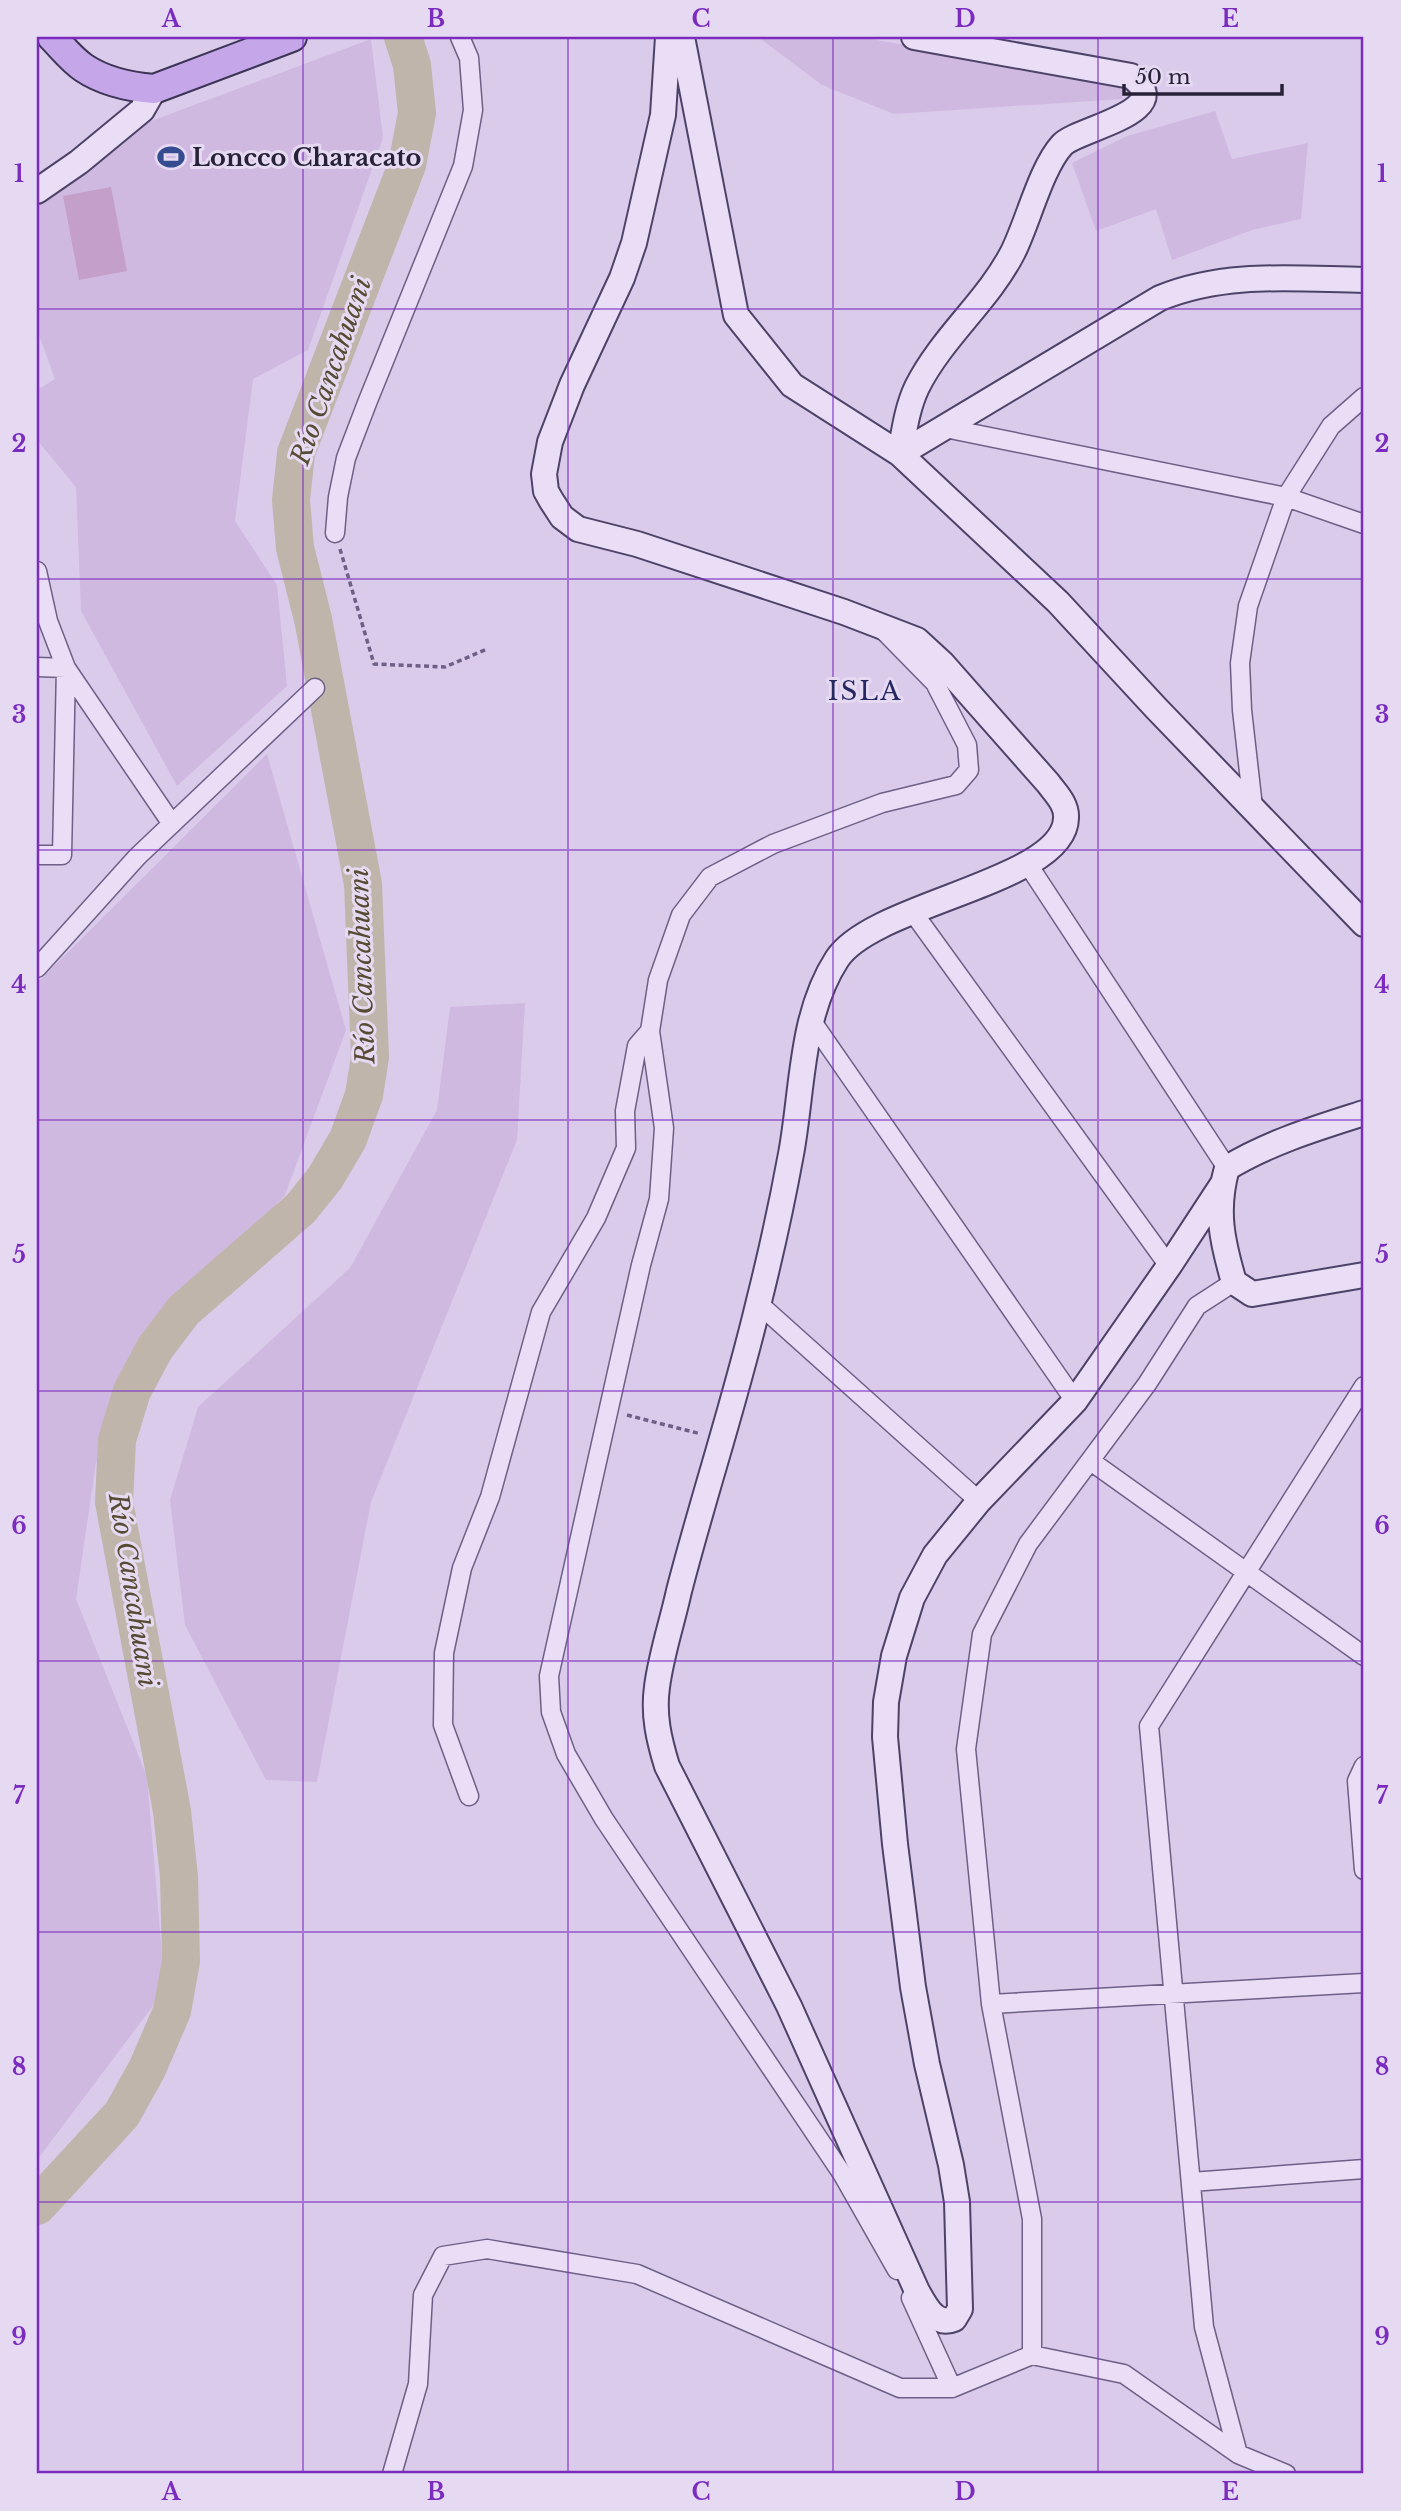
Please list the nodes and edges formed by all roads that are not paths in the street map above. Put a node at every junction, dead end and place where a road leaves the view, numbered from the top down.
1 (52, 37) edge
2 (292, 37) edge
3 (460, 37) edge
4 (668, 37) edge
5 (682, 37) edge
6 (914, 37) edge
7 (154, 89) junction
8 (37, 191) edge
9 (1364, 279) edge
10 (1364, 397) edge
11 (945, 428) junction
12 (900, 454) junction
13 (1286, 497) junction
14 (1364, 524) edge
15 (335, 533) road end
16 (37, 571) edge
17 (878, 625) junction
18 (37, 667) edge
19 (66, 668) junction
20 (315, 688) dead end
21 (1252, 807) junction
22 (172, 824) junction
23 (37, 855) edge
24 (1027, 863) junction
25 (912, 911) junction
26 (1364, 924) edge
27 (37, 968) edge
28 (811, 1020) junction
29 (650, 1031) junction
30 (1364, 1113) edge
31 (1224, 1177) junction
32 (1169, 1266) junction
33 (1364, 1275) edge
34 (1234, 1282) junction
35 (758, 1303) junction
36 (1364, 1386) edge
37 (1075, 1401) junction
38 (1092, 1462) junction
39 (979, 1501) junction
40 (1246, 1572) junction
41 (1364, 1656) edge
42 (1364, 1766) edge
43 (469, 1796) dead end
44 (1364, 1870) edge
45 (1364, 1983) edge
46 (1174, 1994) junction
47 (991, 2004) junction
48 (1364, 2169) edge
49 (1191, 2182) junction
50 (1032, 2355) junction
51 (952, 2388) junction
52 (1238, 2454) junction
53 (392, 2474) edge
54 (1286, 2474) edge

1 - 7 main road
2 - 7 main road
3 - 15 street
4 - 17 street
5 - 12 street
6 - 12 street
7 - 8 street
9 - 11 street
10 - 13 street
11 - 12 street
11 - 13 street
12 - 21 street
13 - 14 street
13 - 21 street
16 - 19 street
17 - 24 street
17 - 29 street
18 - 19 street
19 - 22 street
19 - 23 street
20 - 22 street
21 - 26 street
22 - 27 street
24 - 25 street
24 - 31 street
25 - 28 street
25 - 32 street
28 - 35 street
28 - 37 street
29 - 43 street
29 - 51 street
30 - 31 street
31 - 32 street
31 - 34 street
32 - 37 street
33 - 34 street
34 - 38 street
35 - 39 street
35 - 39 street
36 - 40 street
37 - 39 street
38 - 40 street
38 - 47 street
40 - 41 street
40 - 46 street
42 - 44 street
45 - 46 street
46 - 47 street
46 - 49 street
47 - 50 street
48 - 49 street
49 - 52 street
50 - 51 street
50 - 52 street
51 - 53 street
52 - 54 street

